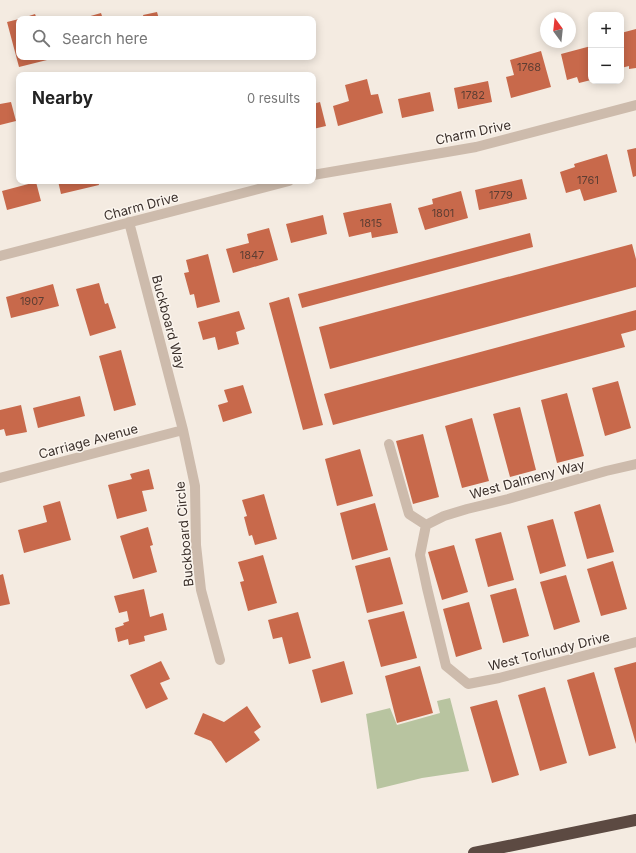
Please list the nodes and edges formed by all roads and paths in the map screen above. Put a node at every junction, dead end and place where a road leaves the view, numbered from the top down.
1 (636, 105) edge
2 (316, 174) edge
3 (276, 184) edge
4 (129, 222) junction
5 (0, 256) edge
6 (183, 430) junction
7 (389, 444) dead end
8 (636, 464) edge
9 (0, 478) edge
10 (426, 524) junction
11 (636, 642) edge
12 (220, 660) dead end
13 (636, 820) edge
14 (474, 853) edge

1 - 2 street, Charm Drive
3 - 4 street, Charm Drive
4 - 5 street, Charm Drive
4 - 6 street, Buckboard Way
6 - 9 street, Carriage Avenue
6 - 12 street, Buckboard Circle
7 - 10 street
8 - 10 street, West Dalmeny Way
10 - 11 street, West Torlundy Drive
13 - 14 highway

